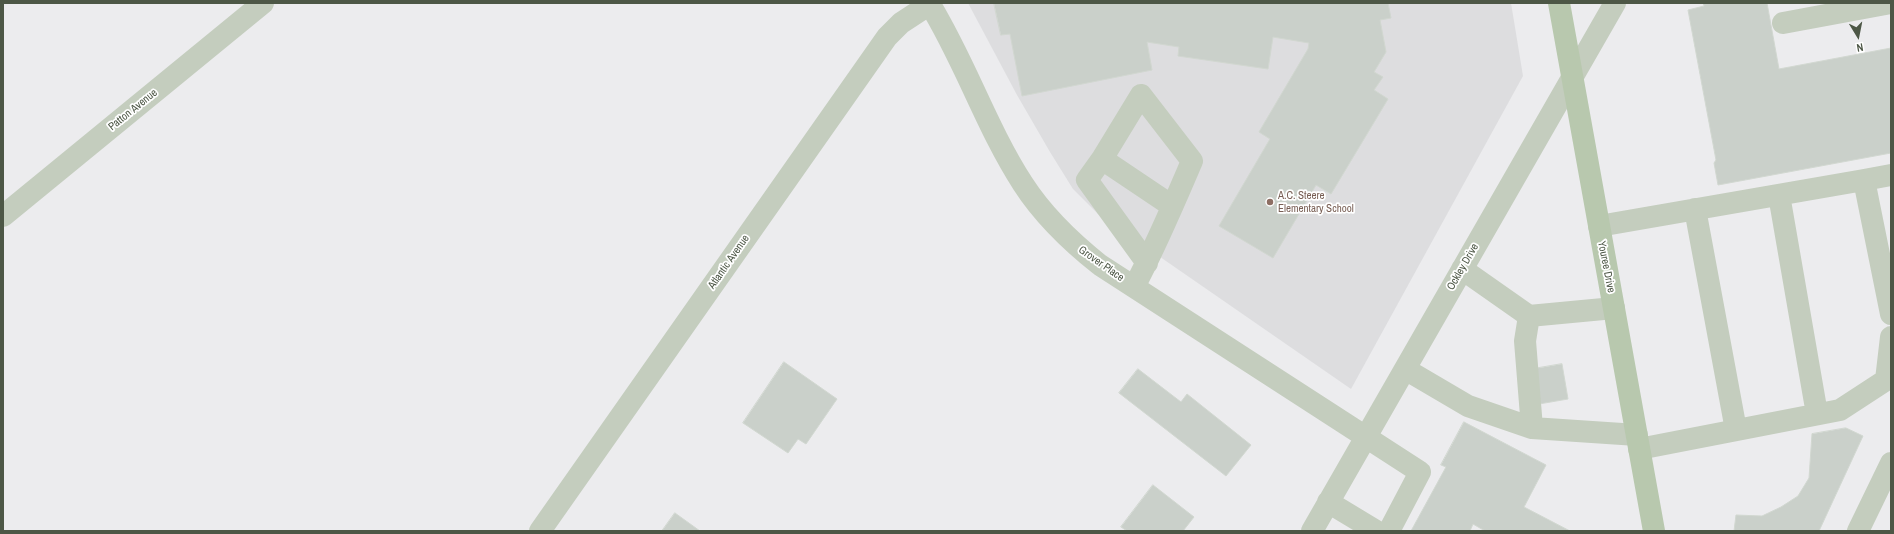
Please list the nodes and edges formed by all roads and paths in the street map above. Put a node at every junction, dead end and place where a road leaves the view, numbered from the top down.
1 (263, 3) edge
2 (930, 3) edge
3 (1559, 3) edge
4 (1615, 3) edge
5 (1891, 3) edge
6 (1783, 23) dead end
7 (1572, 76) junction
8 (1102, 159) junction
9 (1891, 175) edge
10 (1864, 180) junction
11 (1779, 195) junction
12 (1172, 206) junction
13 (1695, 209) junction
14 (3, 216) edge
15 (1599, 226) junction
16 (1147, 263) junction
17 (1462, 269) junction
18 (1134, 287) junction
19 (1614, 308) junction
20 (1891, 314) edge
21 (1529, 316) junction
22 (1891, 337) edge
23 (1405, 369) junction
24 (1817, 414) junction
25 (1532, 428) junction
26 (1736, 430) junction
27 (1366, 438) junction
28 (1638, 442) junction
29 (1891, 463) edge
30 (1328, 502) junction
31 (540, 531) edge
32 (1312, 531) edge
33 (1376, 531) edge
34 (1389, 531) edge
35 (1654, 531) edge
36 (1858, 531) edge

1 - 14 street, Patton Avenue
2 - 18 street, Grover Place
2 - 31 street, Atlantic Avenue
3 - 7 main road, Youree Drive
4 - 7 street, Ockley Drive
5 - 6 street
7 - 15 main road, Youree Drive
7 - 17 street, Ockley Drive
8 - 12 street
8 - 12 street
8 - 16 street
9 - 10 street
10 - 11 street
10 - 20 street
11 - 13 street
11 - 24 street
12 - 16 street
13 - 15 street
13 - 26 street
15 - 19 main road, Youree Drive
16 - 18 street
17 - 21 street
17 - 23 street, Ockley Drive
18 - 27 street, Grover Place
19 - 21 street
19 - 28 main road, Youree Drive
21 - 25 street
22 - 24 street
23 - 25 street
23 - 27 street, Ockley Drive
24 - 26 street
25 - 28 street
26 - 28 street
27 - 30 street, Ockley Drive
27 - 34 street, Grover Place
28 - 35 main road, Youree Drive
29 - 36 street
30 - 32 street, Ockley Drive
30 - 33 street

